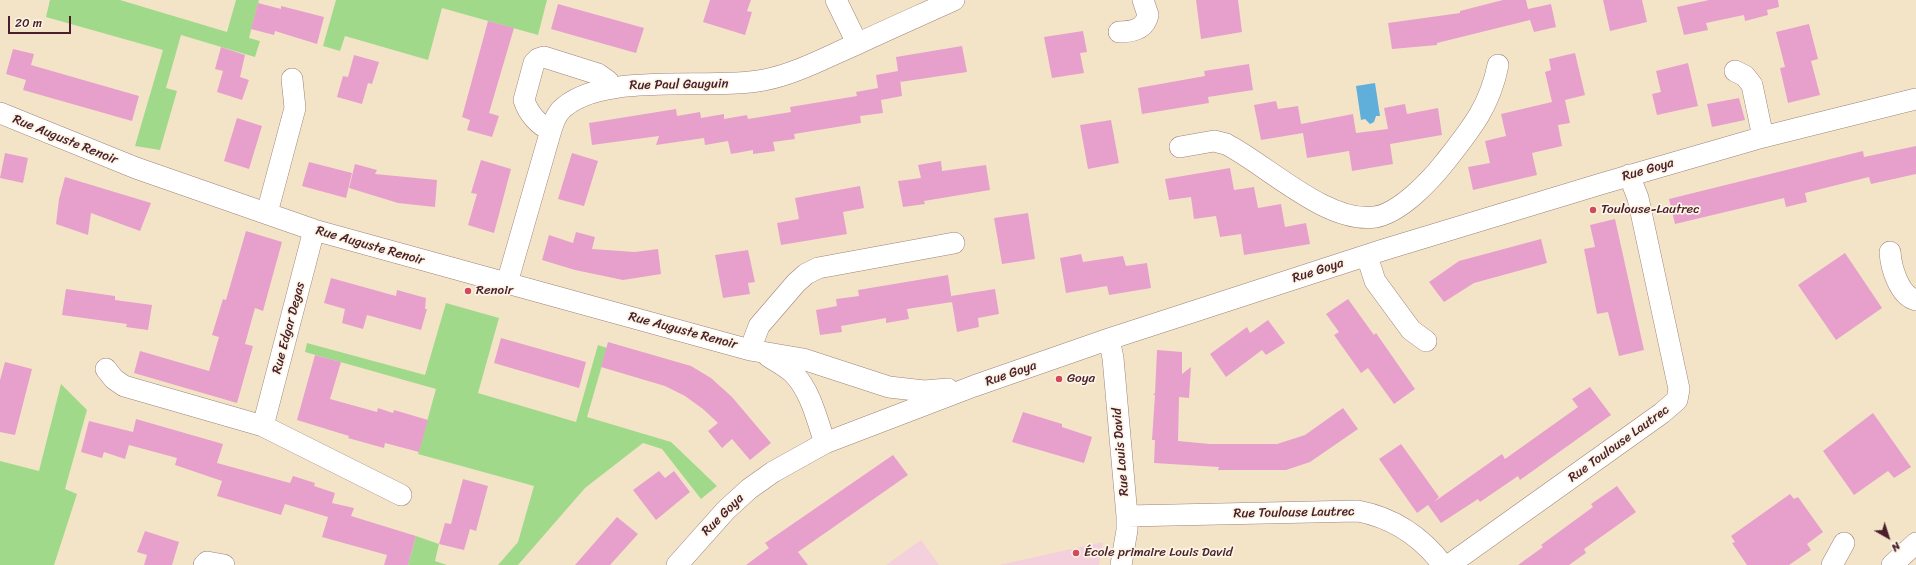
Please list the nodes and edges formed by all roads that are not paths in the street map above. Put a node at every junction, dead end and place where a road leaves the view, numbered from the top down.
1 (836, 0) edge
2 (954, 0) edge
3 (1143, 0) edge
4 (1119, 32) dead end
5 (858, 43) junction
6 (1498, 65) dead end
7 (1736, 71) dead end
8 (292, 79) dead end
9 (610, 88) junction
10 (1916, 98) edge
11 (0, 113) edge
12 (551, 130) junction
13 (1764, 138) junction
14 (1180, 147) dead end
15 (1630, 175) junction
16 (267, 213) junction
17 (1376, 217) junction
18 (314, 230) junction
19 (954, 243) dead end
20 (1890, 252) dead end
21 (1375, 253) junction
22 (507, 283) junction
23 (1916, 300) edge
24 (1109, 340) junction
25 (1426, 341) dead end
26 (756, 351) junction
27 (106, 369) dead end
28 (865, 378) junction
29 (974, 386) junction
30 (888, 387) junction
31 (813, 410) junction
32 (894, 416) junction
33 (263, 426) junction
34 (825, 443) junction
35 (401, 496) dead end
36 (1127, 516) junction
37 (1844, 542) dead end
38 (1916, 543) edge
39 (204, 565) edge
40 (224, 565) edge
41 (677, 565) edge
42 (1121, 565) edge
43 (1443, 565) edge
44 (1450, 565) edge
45 (1832, 565) edge
46 (1892, 565) edge

1 - 5 street
2 - 5 street, Rue Paul Gauguin
3 - 4 street
5 - 9 street, Rue Paul Gauguin
6 - 17 street
7 - 13 street
8 - 16 street
9 - 12 street, Rue Paul Gauguin
9 - 12 street
10 - 13 street, Rue Goya
11 - 16 street, Rue Auguste Renoir
12 - 22 street, Rue Paul Gauguin
13 - 15 street, Rue Goya
14 - 17 street
15 - 21 street, Rue Goya
15 - 44 street, Rue Toulouse Lautrec
16 - 18 street, Rue Auguste Renoir
17 - 21 street
18 - 22 street, Rue Auguste Renoir
18 - 33 street, Rue Edgar Degas
19 - 26 street, Rue Auguste Renoir
20 - 23 street
21 - 24 street, Rue Goya
21 - 25 street
22 - 26 street, Rue Auguste Renoir
24 - 29 street, Rue Goya
24 - 36 street, Rue Louis David
26 - 28 street
26 - 31 street
27 - 33 street
28 - 30 street
28 - 31 street
29 - 30 street
29 - 32 street, Rue Goya
30 - 32 street
31 - 34 street
32 - 34 street, Rue Goya
33 - 35 street
34 - 41 street, Rue Goya
36 - 42 street, Rue Louis David
36 - 43 street, Rue Toulouse Lautrec
37 - 45 street
38 - 46 street
39 - 40 street

